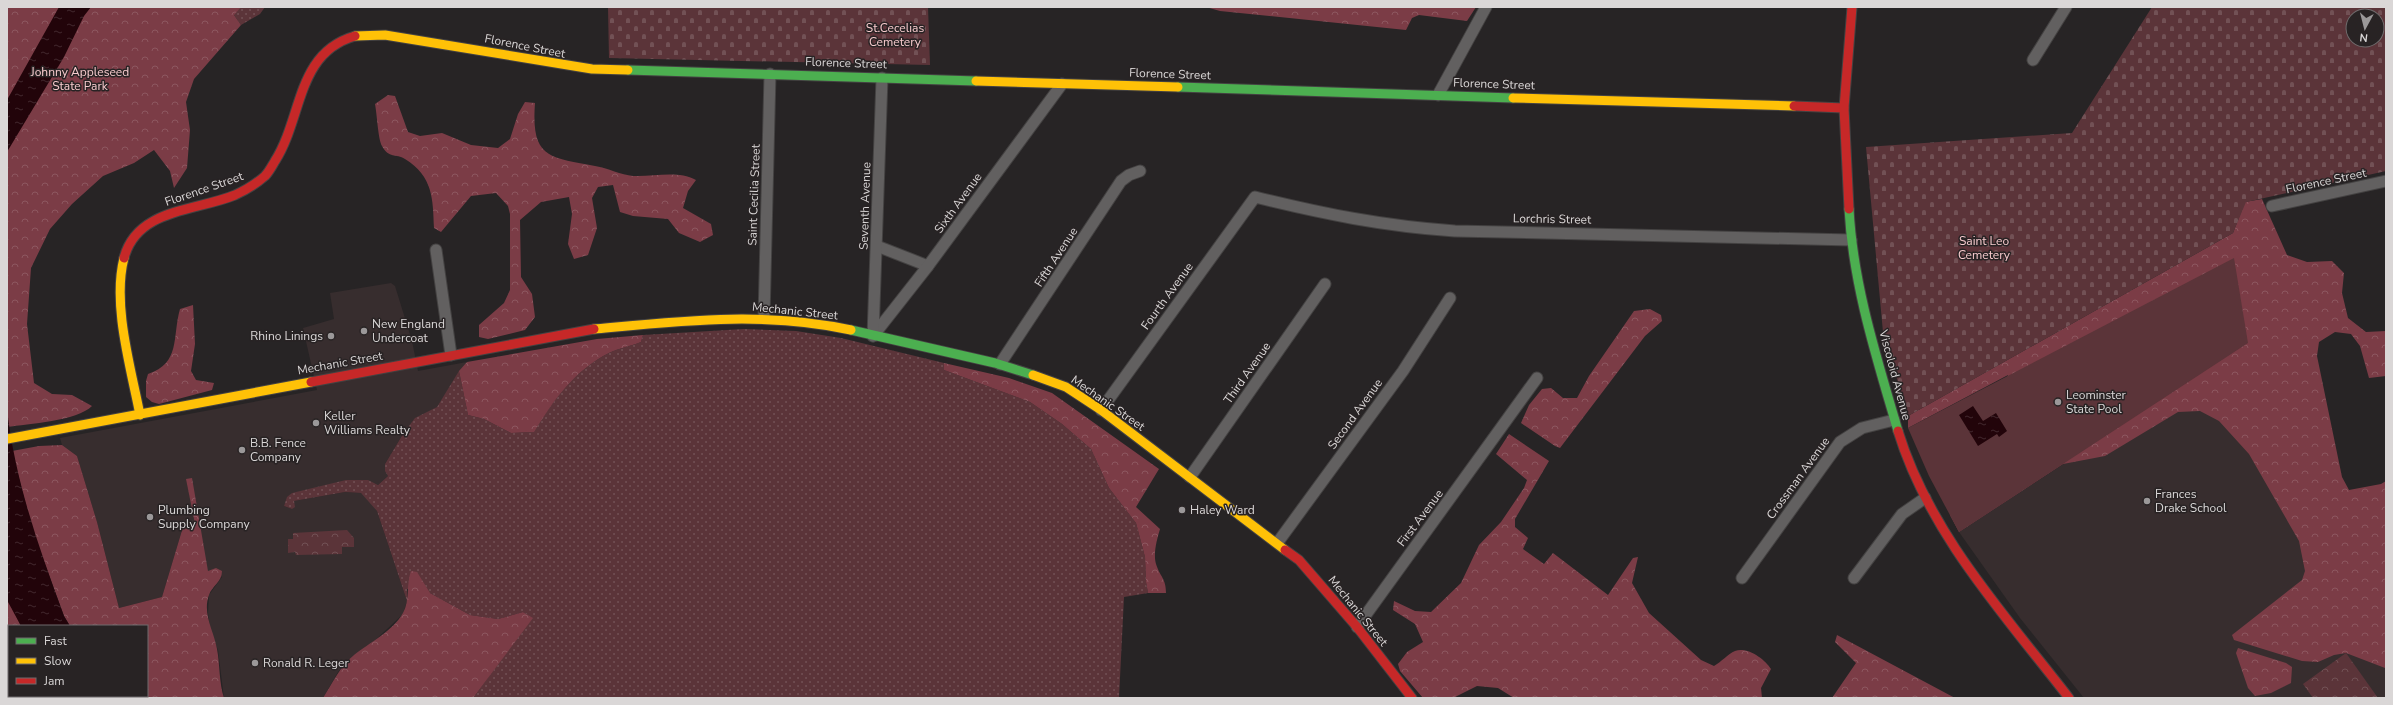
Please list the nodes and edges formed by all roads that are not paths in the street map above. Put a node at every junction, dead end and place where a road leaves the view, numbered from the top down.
1 (1486, 7) edge
2 (1852, 7) edge
3 (2066, 7) edge
4 (2033, 60) dead end
5 (770, 74) junction
6 (882, 78) junction
7 (1062, 84) junction
8 (1438, 95) junction
9 (1844, 108) junction
10 (1140, 172) dead end
11 (2385, 184) edge
12 (1255, 197) joint
13 (2272, 206) dead end
14 (1852, 240) junction
15 (877, 246) junction
16 (436, 250) dead end
17 (928, 266) junction
18 (1325, 284) dead end
19 (1450, 298) dead end
20 (764, 318) junction
21 (873, 336) junction
22 (451, 355) junction
23 (1000, 364) junction
24 (1537, 378) dead end
25 (1101, 410) junction
26 (140, 415) junction
27 (1894, 420) junction
28 (7, 438) edge
29 (1190, 477) junction
30 (1925, 498) junction
31 (1278, 542) junction
32 (1742, 578) dead end
33 (1854, 578) dead end
34 (1357, 627) junction
35 (1412, 698) edge
36 (2069, 698) edge

1 - 8 street
2 - 9 main road, Viscoloid Avenue
3 - 4 street
5 - 6 main road, Florence Street
5 - 20 street, Saint Cecilia Street
5 - 26 main road, Florence Street
6 - 7 main road, Florence Street
6 - 15 street, Seventh Avenue
7 - 8 main road, Florence Street
7 - 17 street, Sixth Avenue
8 - 9 main road, Florence Street
9 - 14 main road, Viscoloid Avenue
10 - 23 street, Fifth Avenue
11 - 13 street, Florence Street
12 - 14 street, Lorchris Street
12 - 25 street, Fourth Avenue
14 - 27 main road, Viscoloid Avenue
15 - 17 street
15 - 21 street, Seventh Avenue
16 - 22 street
17 - 21 street, Sixth Avenue
18 - 29 street, Third Avenue
19 - 31 street, Second Avenue
20 - 21 main road, Mechanic Street
20 - 22 main road, Mechanic Street
21 - 23 main road, Mechanic Street
22 - 26 main road, Mechanic Street
23 - 25 main road, Mechanic Street
24 - 34 street, First Avenue
25 - 29 main road, Mechanic Street
26 - 28 main road, Mechanic Street
27 - 30 main road, Viscoloid Avenue
27 - 32 street, Crossman Avenue
29 - 31 main road, Mechanic Street
30 - 33 street
30 - 36 main road, Viscoloid Avenue
31 - 34 main road, Mechanic Street
34 - 35 main road, Mechanic Street

